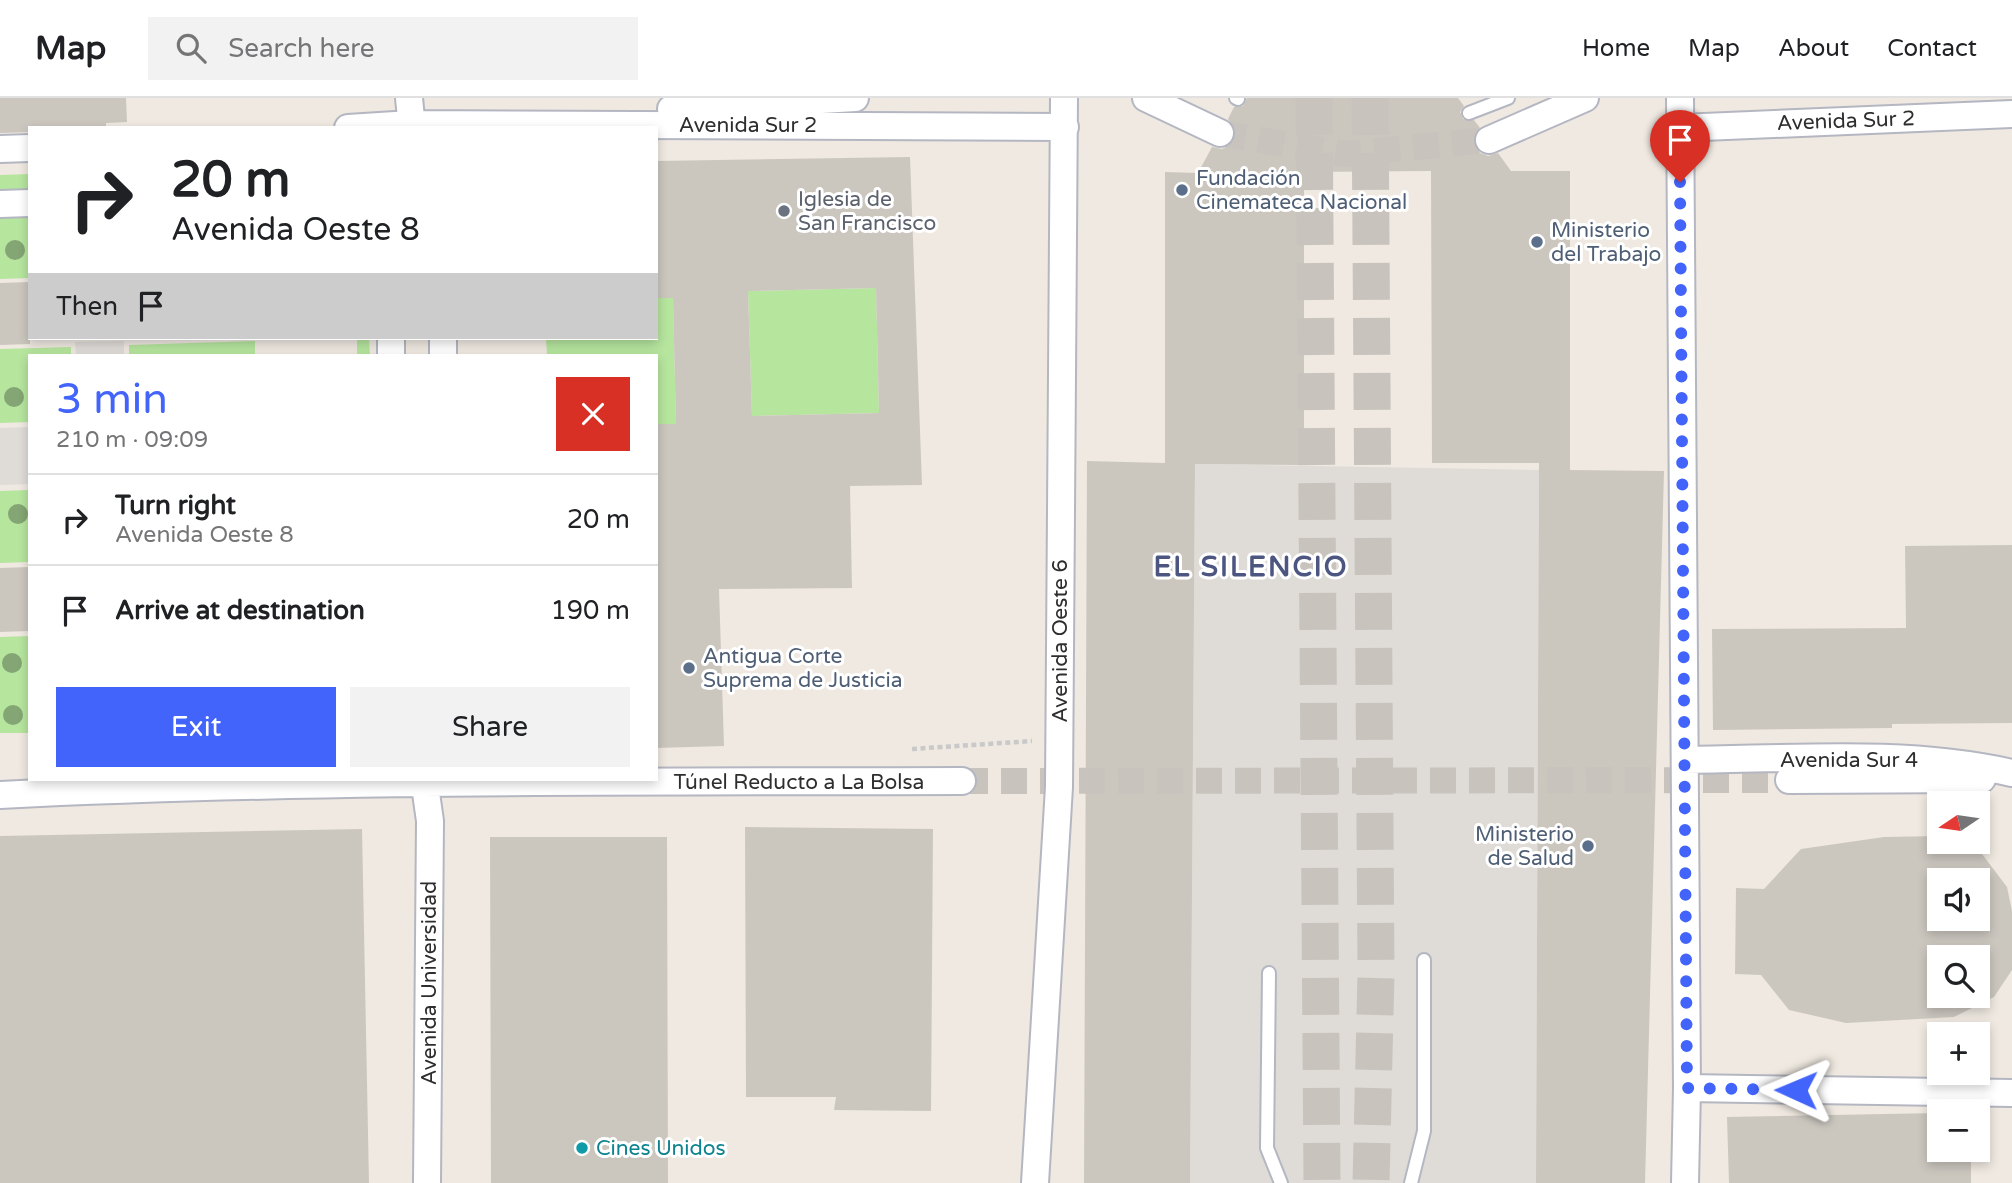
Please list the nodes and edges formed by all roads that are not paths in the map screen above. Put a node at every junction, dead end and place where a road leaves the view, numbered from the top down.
1 (855, 98) edge
2 (1065, 98) edge
3 (1146, 98) edge
4 (1508, 98) edge
5 (1585, 98) edge
6 (1680, 98) edge
7 (1469, 113) dead end
8 (2012, 114) edge
9 (410, 119) edge
10 (362, 126) edge
11 (1065, 127) junction
12 (1680, 128) junction
13 (1220, 133) tunnel mouth
14 (1489, 140) tunnel mouth
15 (28, 148) edge
16 (0, 149) edge
17 (28, 203) edge
18 (0, 204) edge
19 (1685, 760) junction
20 (2012, 775) edge
21 (658, 780) edge
22 (1789, 780) tunnel mouth
23 (385, 781) edge
24 (426, 781) edge
25 (962, 781) tunnel mouth
26 (0, 795) edge
27 (1424, 960) dead end
28 (1269, 973) dead end
29 (1687, 1088) junction
30 (2012, 1093) edge
31 (427, 1183) edge
32 (1035, 1183) edge
33 (1281, 1183) edge
34 (1411, 1183) edge
35 (1685, 1183) edge

1 - 9 street
2 - 11 street, Avenida Oeste 6
3 - 13 street
4 - 7 lane
5 - 14 street
6 - 12 street
8 - 12 street, Avenida Sur 2
9 - 10 street, Avenida Sur 2
9 - 11 street, Avenida Sur 2
11 - 32 street, Avenida Oeste 6
12 - 19 street
15 - 16 street
17 - 18 street
19 - 20 street, Avenida Sur 4
19 - 29 street
20 - 22 street
21 - 25 street, Túnel Reducto a La Bolsa
23 - 26 street
24 - 31 street, Avenida Universidad
27 - 34 lane
28 - 33 lane
29 - 30 street
29 - 35 street

